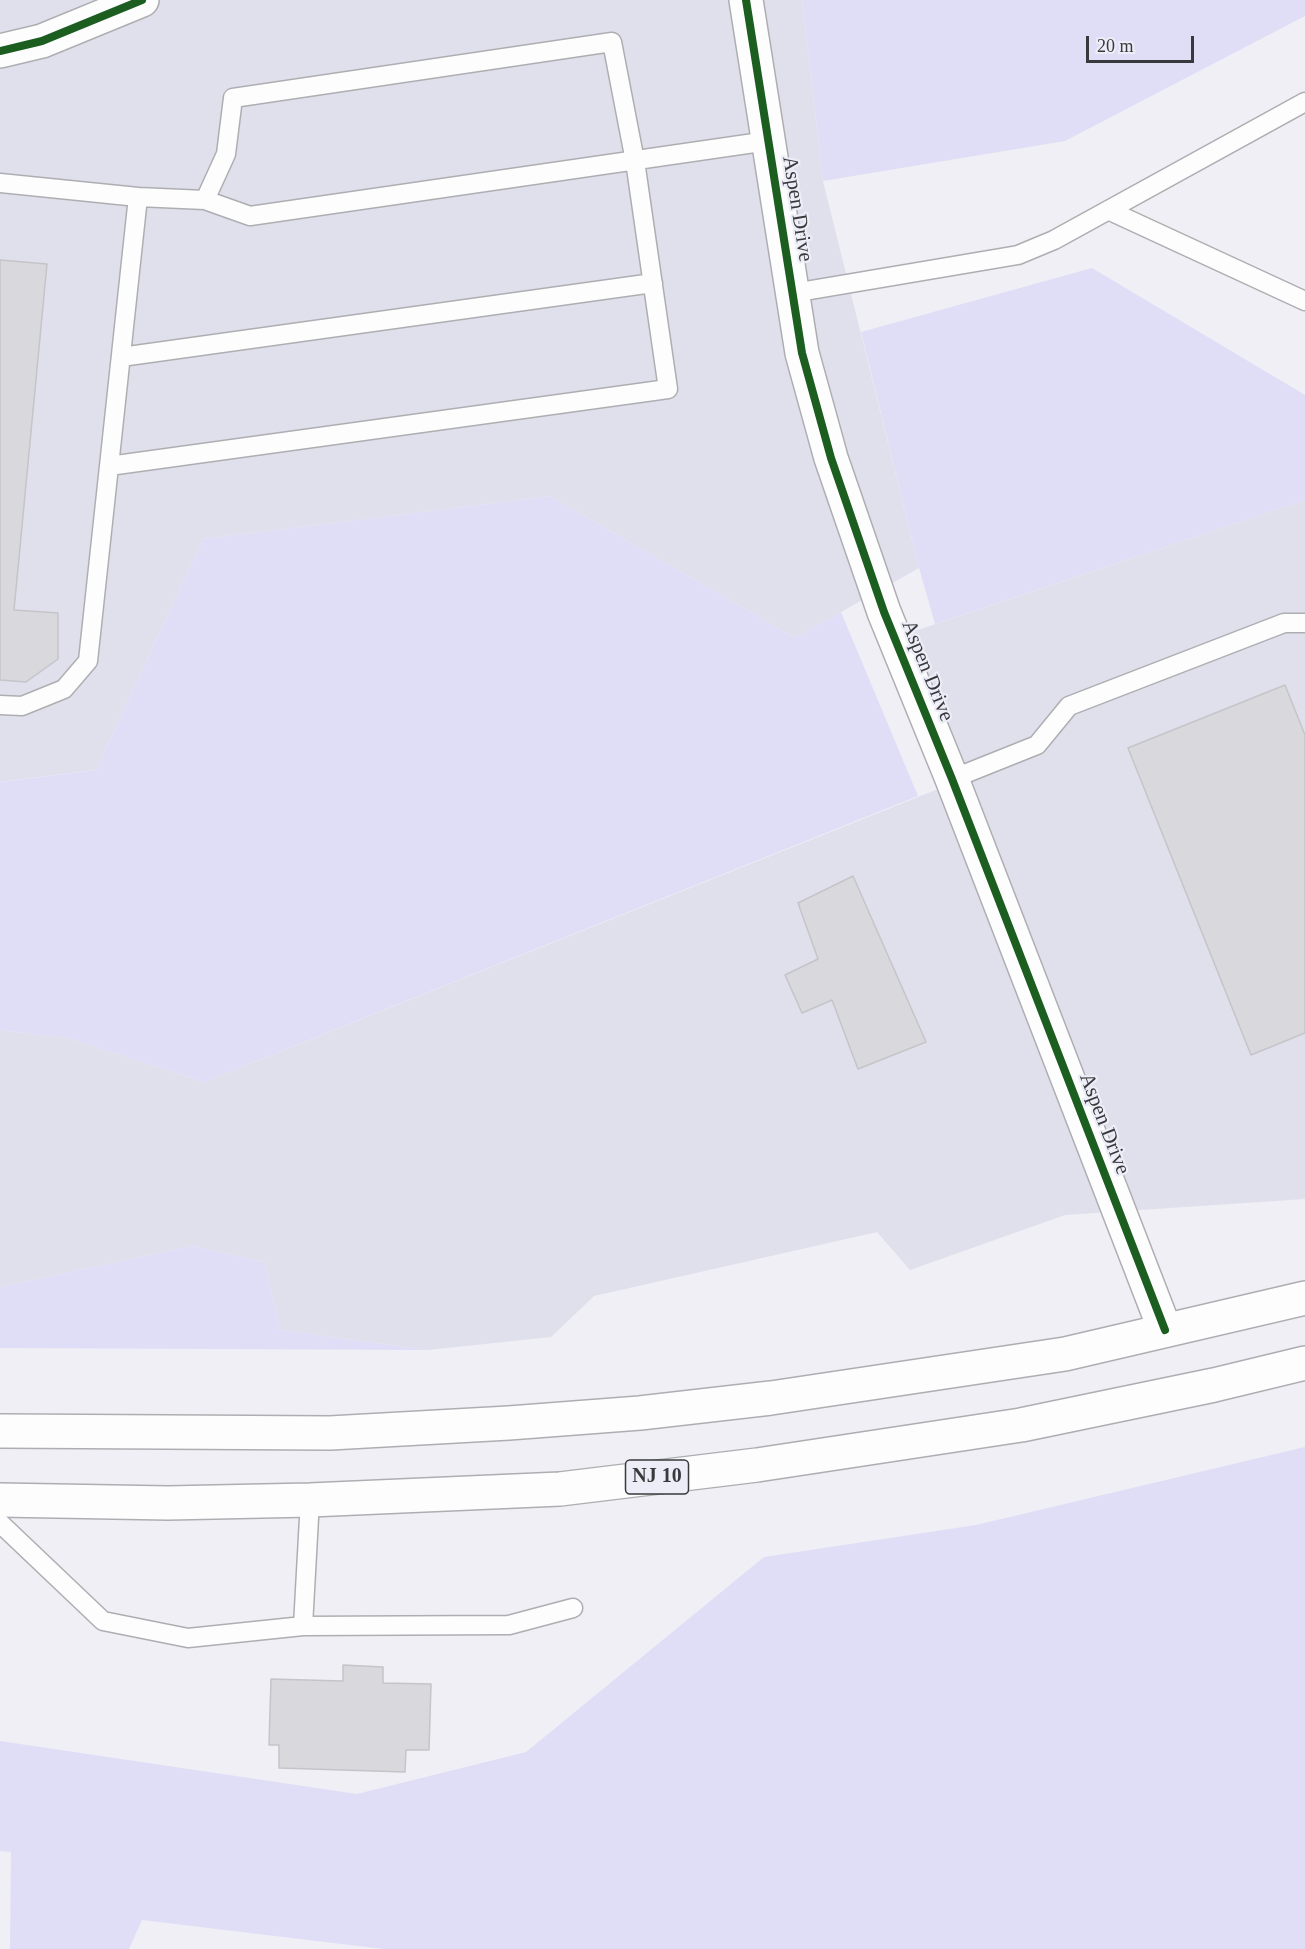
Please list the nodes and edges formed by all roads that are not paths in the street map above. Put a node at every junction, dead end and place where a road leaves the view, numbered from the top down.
1 (142, 0) edge
2 (746, 0) edge
3 (0, 51) edge
4 (1305, 102) edge
5 (768, 141) junction
6 (635, 160) junction
7 (0, 183) edge
8 (138, 197) junction
9 (205, 200) junction
10 (1108, 210) junction
11 (653, 283) junction
12 (792, 293) junction
13 (1305, 302) edge
14 (121, 357) junction
15 (109, 466) junction
16 (1305, 623) edge
17 (0, 705) edge
18 (952, 779) junction
19 (1305, 1298) edge
20 (1165, 1330) junction
21 (1305, 1363) edge
22 (0, 1431) edge
23 (0, 1500) edge
24 (310, 1500) junction
25 (6, 1528) edge
26 (573, 1608) dead end
27 (303, 1626) junction

1 - 3 main road
2 - 5 main road, Aspen Drive
4 - 10 lane
5 - 6 lane
5 - 12 main road, Aspen Drive
6 - 9 lane
6 - 9 lane
6 - 11 lane
7 - 8 lane
8 - 9 lane
8 - 14 lane
10 - 12 lane
10 - 13 lane
11 - 14 lane
11 - 15 lane
12 - 18 main road, Aspen Drive
14 - 15 lane
15 - 17 lane
16 - 18 lane
18 - 20 main road, Aspen Drive
19 - 20 main road
20 - 22 main road
21 - 24 main road, NJ 10
23 - 24 main road, NJ 10
24 - 27 lane
25 - 27 lane
26 - 27 lane

